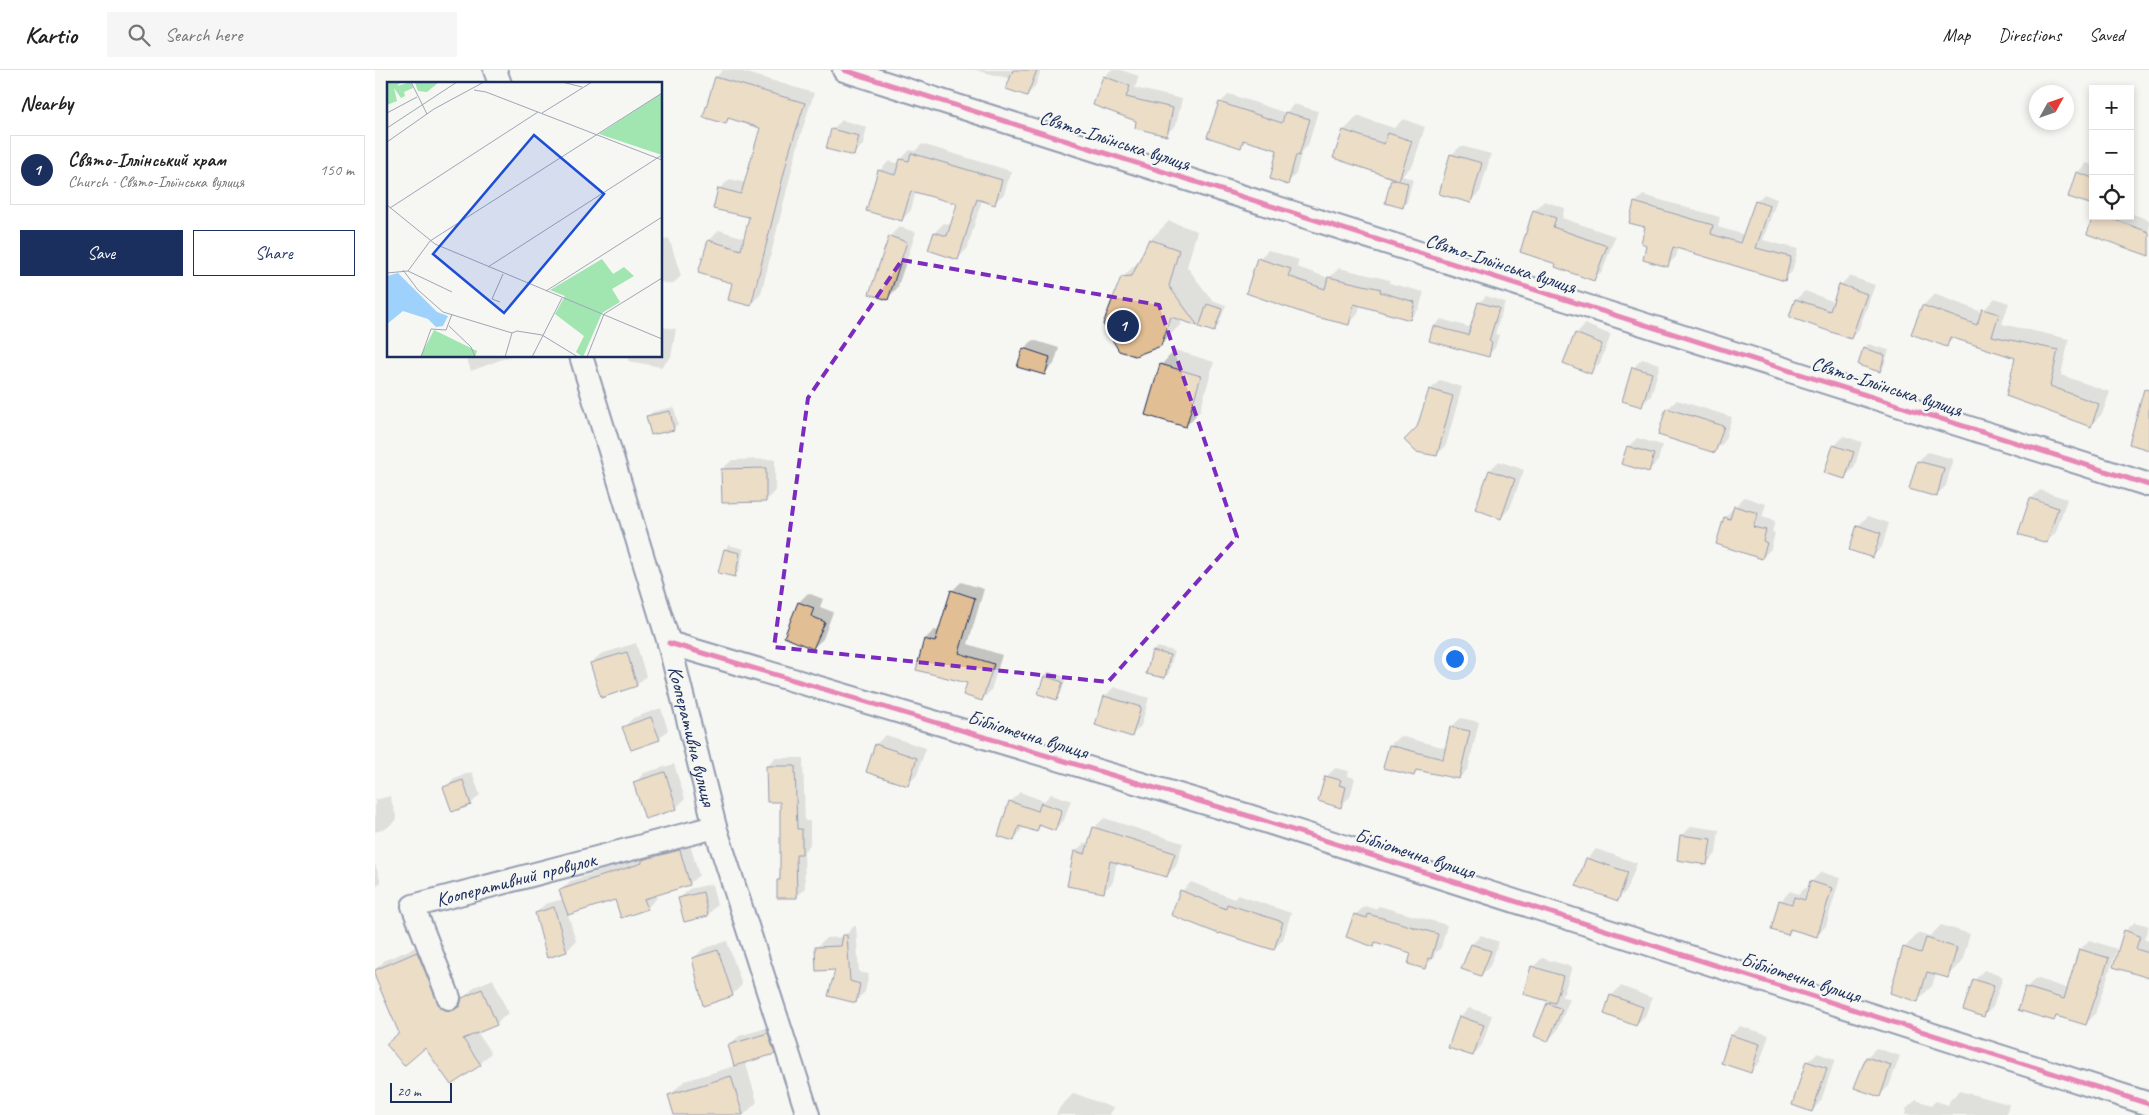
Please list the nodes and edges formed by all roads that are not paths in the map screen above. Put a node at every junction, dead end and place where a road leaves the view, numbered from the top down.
1 (495, 70) edge
2 (844, 70) edge
3 (499, 82) edge
4 (582, 358) edge
5 (2149, 485) edge
6 (669, 643) junction
7 (715, 827) junction
8 (449, 998) dead end
9 (2149, 1104) edge
10 (808, 1115) edge

1 - 3 street
2 - 5 street, Свято-Ільїнська вулиця
4 - 6 street, Кооперативна вулиця
6 - 7 street, Кооперативна вулиця
6 - 9 street, Бібліотечна вулиця
7 - 8 street, Кооперативний провулок
7 - 10 street, Кооперативна вулиця

